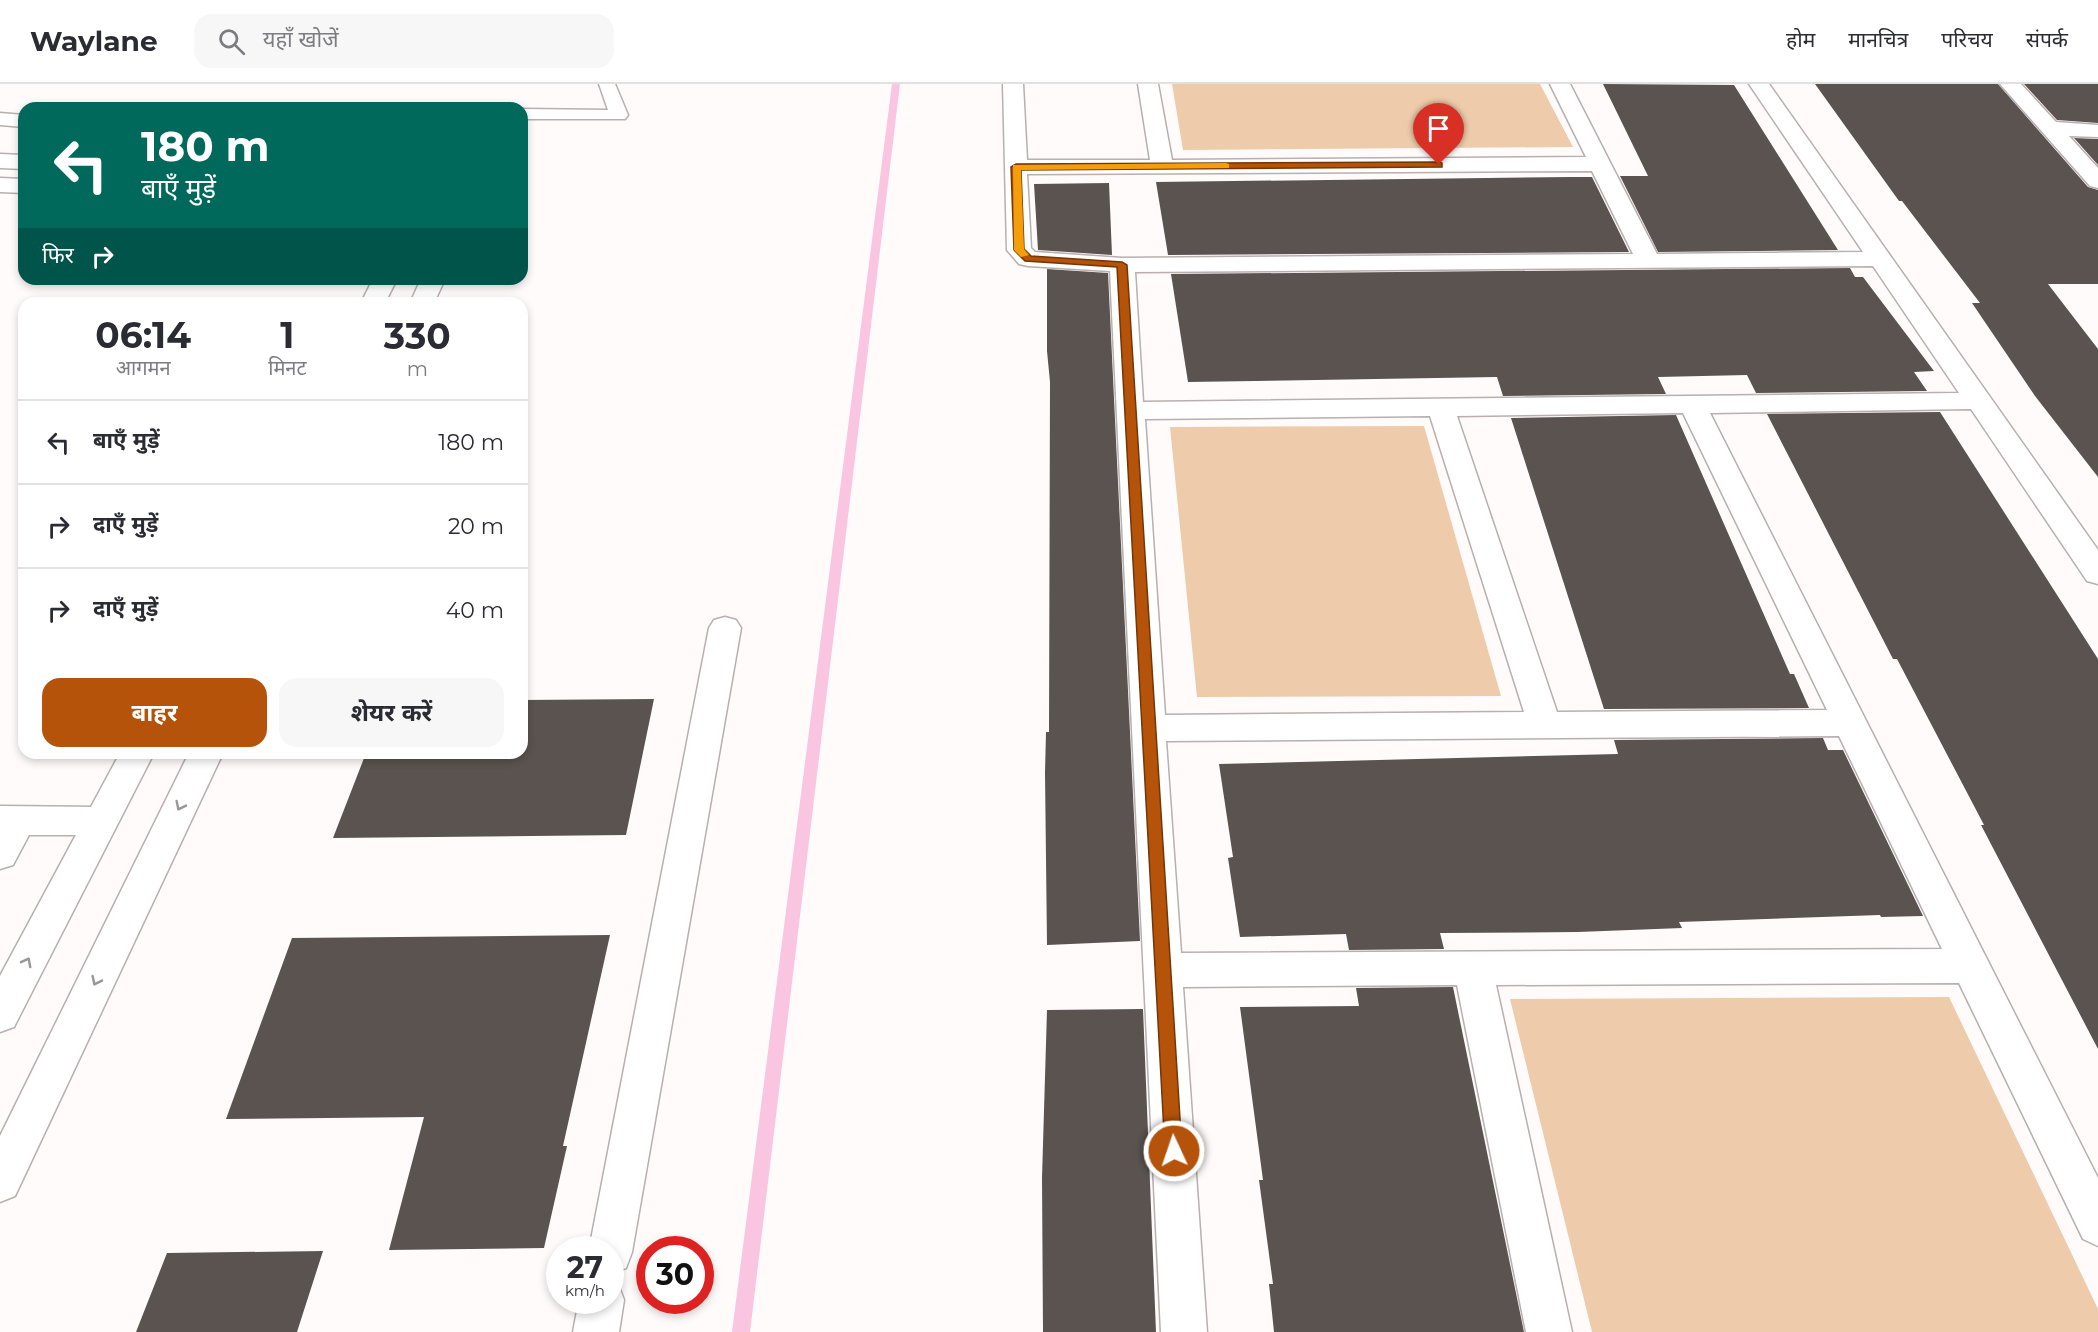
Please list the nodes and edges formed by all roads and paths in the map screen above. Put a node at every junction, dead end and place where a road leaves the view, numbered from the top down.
1 (607, 84) edge
2 (1013, 84) edge
3 (1148, 84) edge
4 (1560, 84) edge
5 (1759, 84) edge
6 (2010, 84) edge
7 (528, 114) edge
8 (0, 119) edge
9 (18, 120) edge
10 (2050, 128) junction
11 (2098, 131) edge
12 (0, 161) edge
13 (18, 162) edge
14 (1600, 164) junction
15 (1162, 166) junction
16 (1016, 167) junction
17 (2098, 181) edge
18 (0, 185) edge
19 (18, 186) edge
20 (1880, 259) junction
21 (1649, 261) junction
22 (1122, 265) junction
23 (1978, 401) junction
24 (1692, 404) junction
25 (1441, 408) junction
26 (1131, 411) junction
27 (2098, 573) edge
28 (725, 628) dead end
29 (1850, 723) junction
30 (1545, 725) junction
31 (1149, 728) junction
32 (134, 759) edge
33 (203, 759) edge
34 (10, 820) edge
35 (101, 820) junction
36 (0, 854) edge
37 (1970, 966) junction
38 (1473, 968) junction
39 (1163, 970) junction
40 (0, 1014) edge
41 (0, 1181) edge
42 (2098, 1224) edge
43 (613, 1236) edge
44 (599, 1314) edge
45 (596, 1332) edge
46 (1184, 1332) edge
47 (1548, 1332) edge

1 - 7 lane
2 - 16 street
3 - 15 street
4 - 14 street
5 - 20 street
6 - 10 street
8 - 9 street
10 - 11 street
10 - 17 street
12 - 13 street
14 - 15 street
14 - 21 street
15 - 16 street
16 - 22 street
18 - 19 street
20 - 21 street
20 - 23 street
21 - 22 street
22 - 26 street
23 - 24 street
23 - 27 street
24 - 25 street
24 - 29 street
25 - 26 street
25 - 30 street
26 - 31 street
28 - 43 street
29 - 30 street
29 - 37 street
30 - 31 street
31 - 39 street
32 - 35 street
33 -> 41 street
34 - 35 street
34 - 36 street
40 -> 35 street
37 - 38 street
37 - 42 street
38 - 39 street
38 - 47 street
39 - 46 street
44 - 45 street

